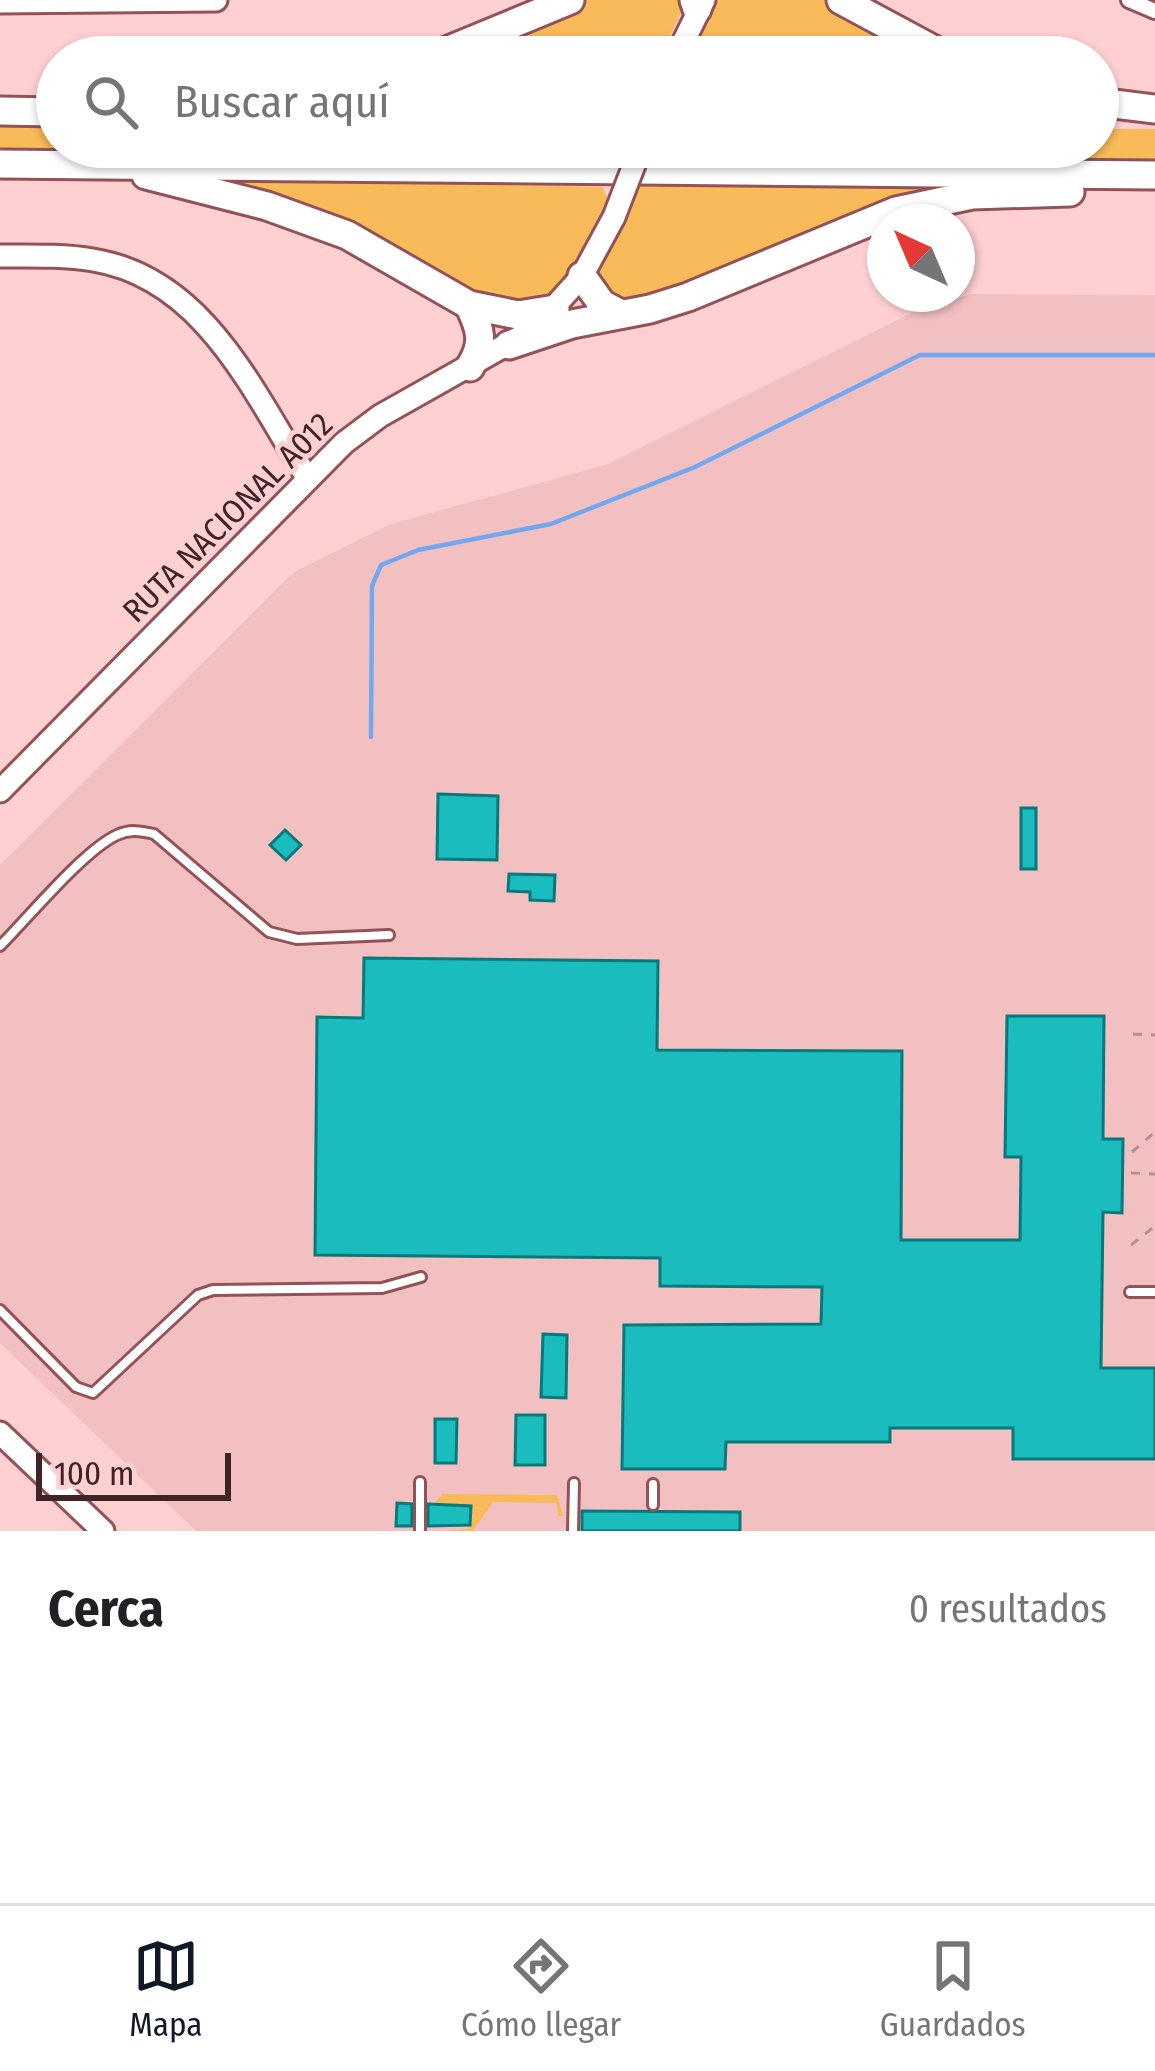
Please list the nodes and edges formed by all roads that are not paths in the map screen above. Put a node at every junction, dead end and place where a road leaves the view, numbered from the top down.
1 (216, 0) edge
2 (570, 0) edge
3 (841, 0) edge
4 (1129, 0) edge
5 (0, 2) edge
6 (698, 3) edge
7 (1155, 11) edge
8 (483, 36) edge
9 (685, 36) edge
10 (907, 36) edge
11 (1119, 105) edge
12 (1155, 109) edge
13 (0, 112) edge
14 (36, 112) edge
15 (1119, 118) edge
16 (1155, 119) edge
17 (0, 164) edge
18 (36, 164) edge
19 (117, 168) edge
20 (481, 168) edge
21 (632, 168) edge
22 (1146, 175) edge
23 (0, 256) edge
24 (582, 276) junction
25 (469, 305) junction
26 (555, 309) junction
27 (621, 314) junction
28 (509, 346) junction
29 (470, 367) junction
30 (308, 479) junction
31 (0, 791) edge
32 (389, 935) dead end
33 (0, 946) edge
34 (421, 1277) dead end
35 (1130, 1292) dead end
36 (1155, 1292) edge
37 (0, 1310) edge
38 (0, 1433) edge
39 (420, 1482) dead end
40 (574, 1483) dead end
41 (653, 1484) dead end
42 (653, 1505) dead end
43 (104, 1531) edge
44 (420, 1531) edge
45 (573, 1531) edge

1 - 5 main road
2 - 8 highway
3 - 10 highway
4 - 7 street
6 - 9 main road
11 - 12 highway
13 - 14 highway
15 - 16 highway
17 - 18 highway
19 - 25 highway
20 - 22 highway
21 - 24 main road, RUTA NACIONAL A012, bridge
22 - 27 highway
23 - 30 main road
24 - 26 main road, RUTA NACIONAL A012
24 - 27 highway
25 - 26 highway
25 - 29 highway
26 - 28 main road, RUTA NACIONAL A012
27 - 28 highway
28 - 29 main road, RUTA NACIONAL A012
29 - 30 main road, RUTA NACIONAL A012
30 - 31 main road, RUTA NACIONAL A012
32 - 33 lane
34 - 37 lane
35 - 36 lane
38 - 43 main road
39 - 44 lane
40 - 45 lane
41 - 42 lane

